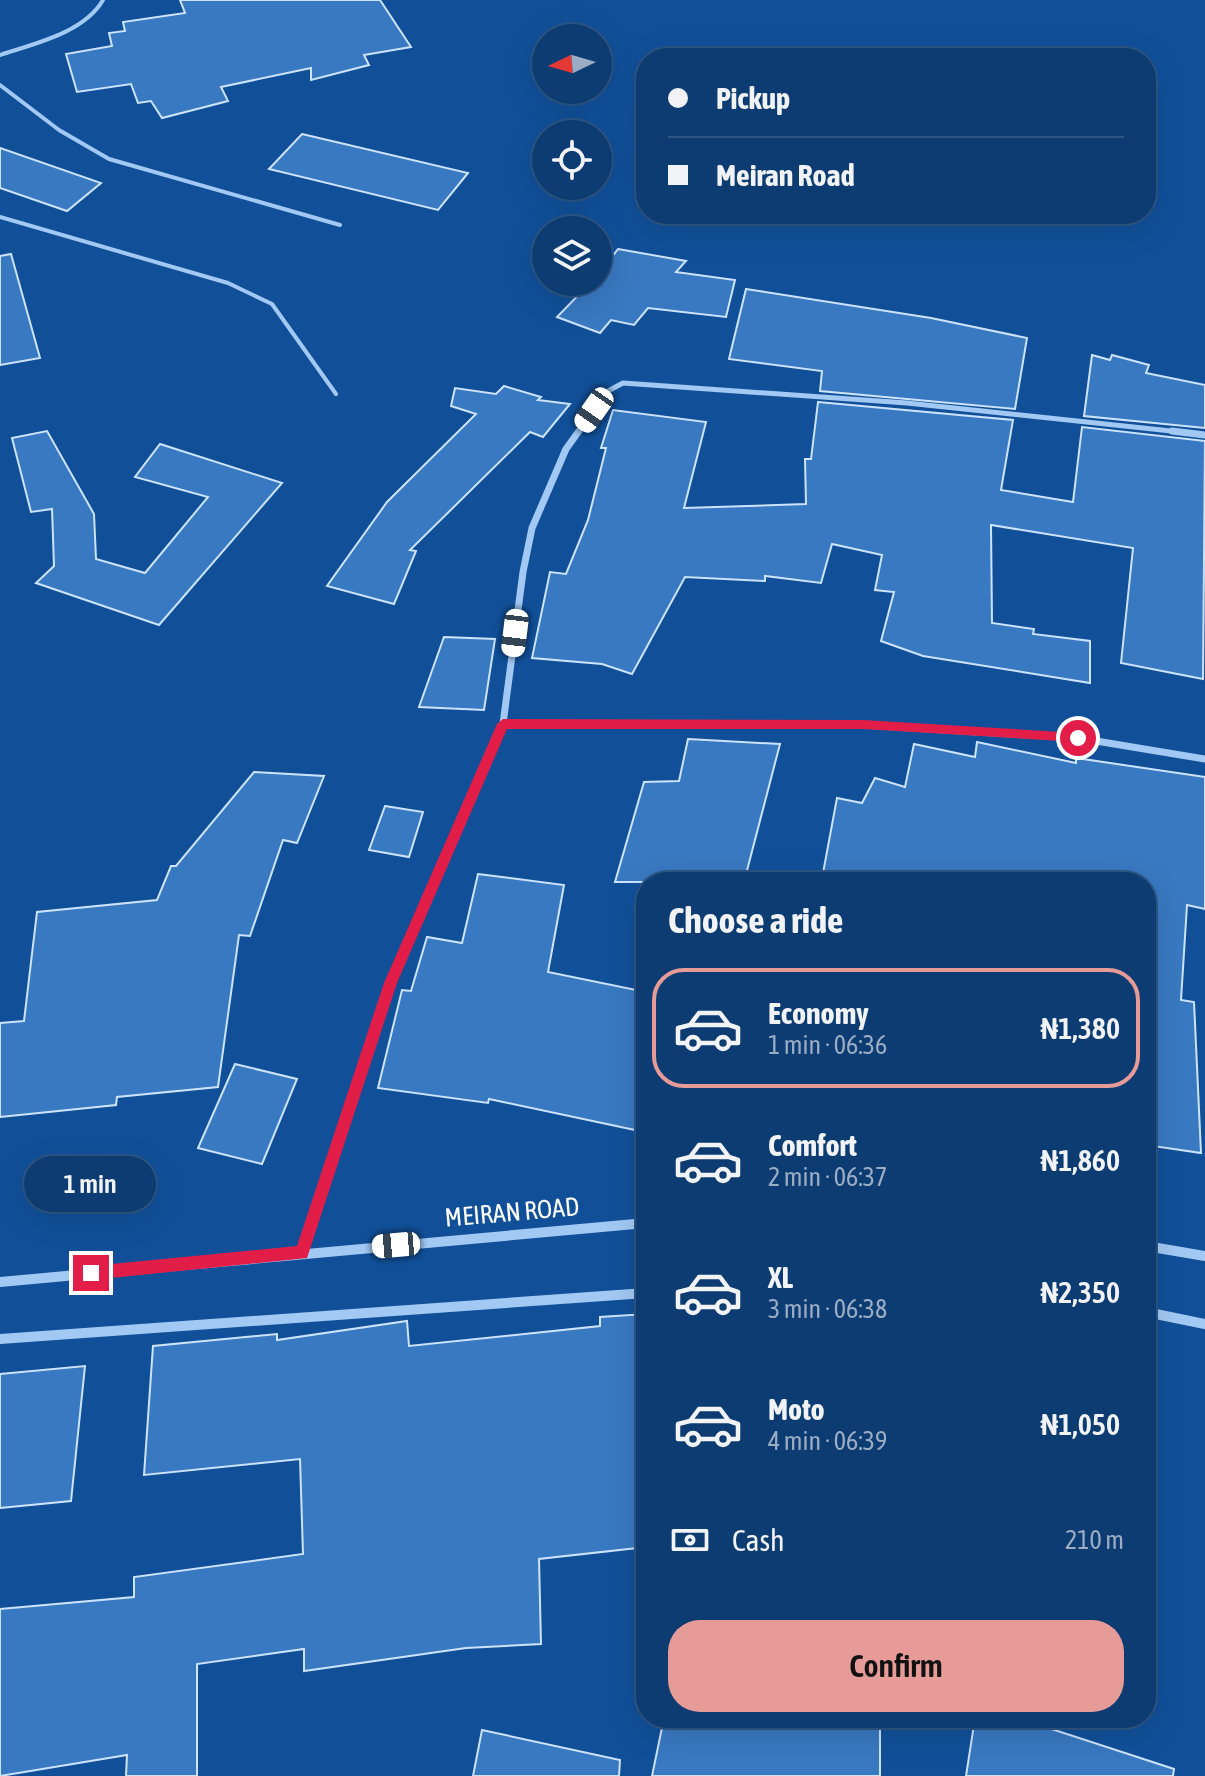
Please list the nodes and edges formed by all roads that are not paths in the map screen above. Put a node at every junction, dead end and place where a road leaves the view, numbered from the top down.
1 (103, 0) edge
2 (0, 55) edge
3 (0, 85) edge
4 (0, 217) edge
5 (340, 225) dead end
6 (336, 394) dead end
7 (1205, 435) edge
8 (503, 724) junction
9 (1205, 759) edge
10 (636, 1224) edge
11 (1156, 1248) edge
12 (302, 1253) junction
13 (1205, 1256) edge
14 (0, 1282) edge
15 (636, 1294) edge
16 (1156, 1314) edge
17 (1205, 1324) edge
18 (0, 1339) edge

1 - 2 lane
3 - 5 lane
4 - 6 lane
7 - 8 street
8 - 9 street
8 - 12 street
10 - 12 street, MEIRAN ROAD
11 - 13 street
12 - 14 street, MEIRAN ROAD
15 - 18 street
16 - 17 street

